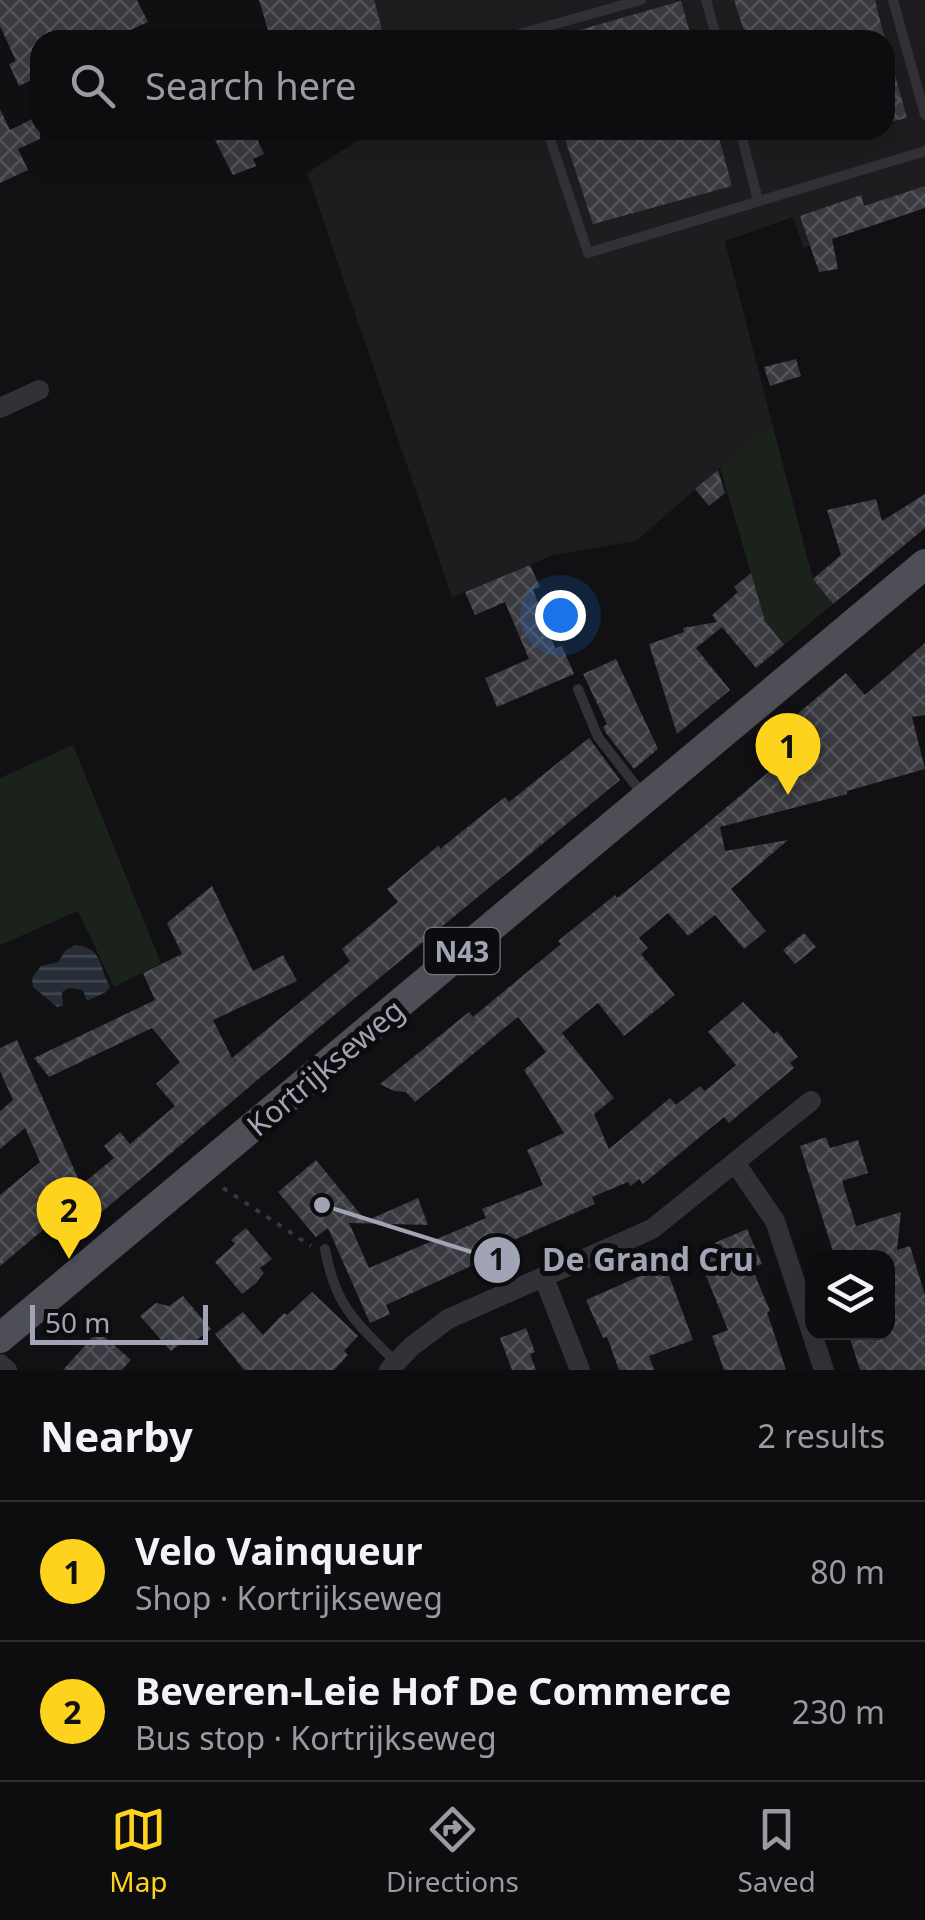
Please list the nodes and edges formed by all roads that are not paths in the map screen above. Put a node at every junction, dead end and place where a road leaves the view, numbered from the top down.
1 (641, 0) edge
2 (706, 0) edge
3 (894, 0) edge
4 (534, 30) edge
5 (714, 30) edge
6 (925, 115) edge
7 (551, 140) edge
8 (743, 140) edge
9 (925, 150) edge
10 (758, 200) junction
11 (39, 390) dead end
12 (0, 408) edge
13 (925, 564) edge
14 (578, 689) dead end
15 (644, 797) junction
16 (810, 1100) dead end
17 (736, 1164) junction
18 (325, 1249) road end
19 (544, 1278) junction
20 (0, 1338) edge
21 (0, 1364) edge
22 (393, 1367) edge
23 (7, 1370) edge
24 (580, 1370) edge
25 (824, 1370) edge

1 - 4 lane
2 - 5 lane
3 - 6 lane
7 - 10 lane
8 - 10 lane
9 - 10 lane
11 - 12 street
13 - 15 main road, Kortrijkseweg / N43
14 - 15 lane
15 - 20 main road, Kortrijkseweg / N43
16 - 17 street
17 - 19 street
17 - 25 street
18 - 22 lane
19 - 22 street
19 - 24 street
21 - 23 street

